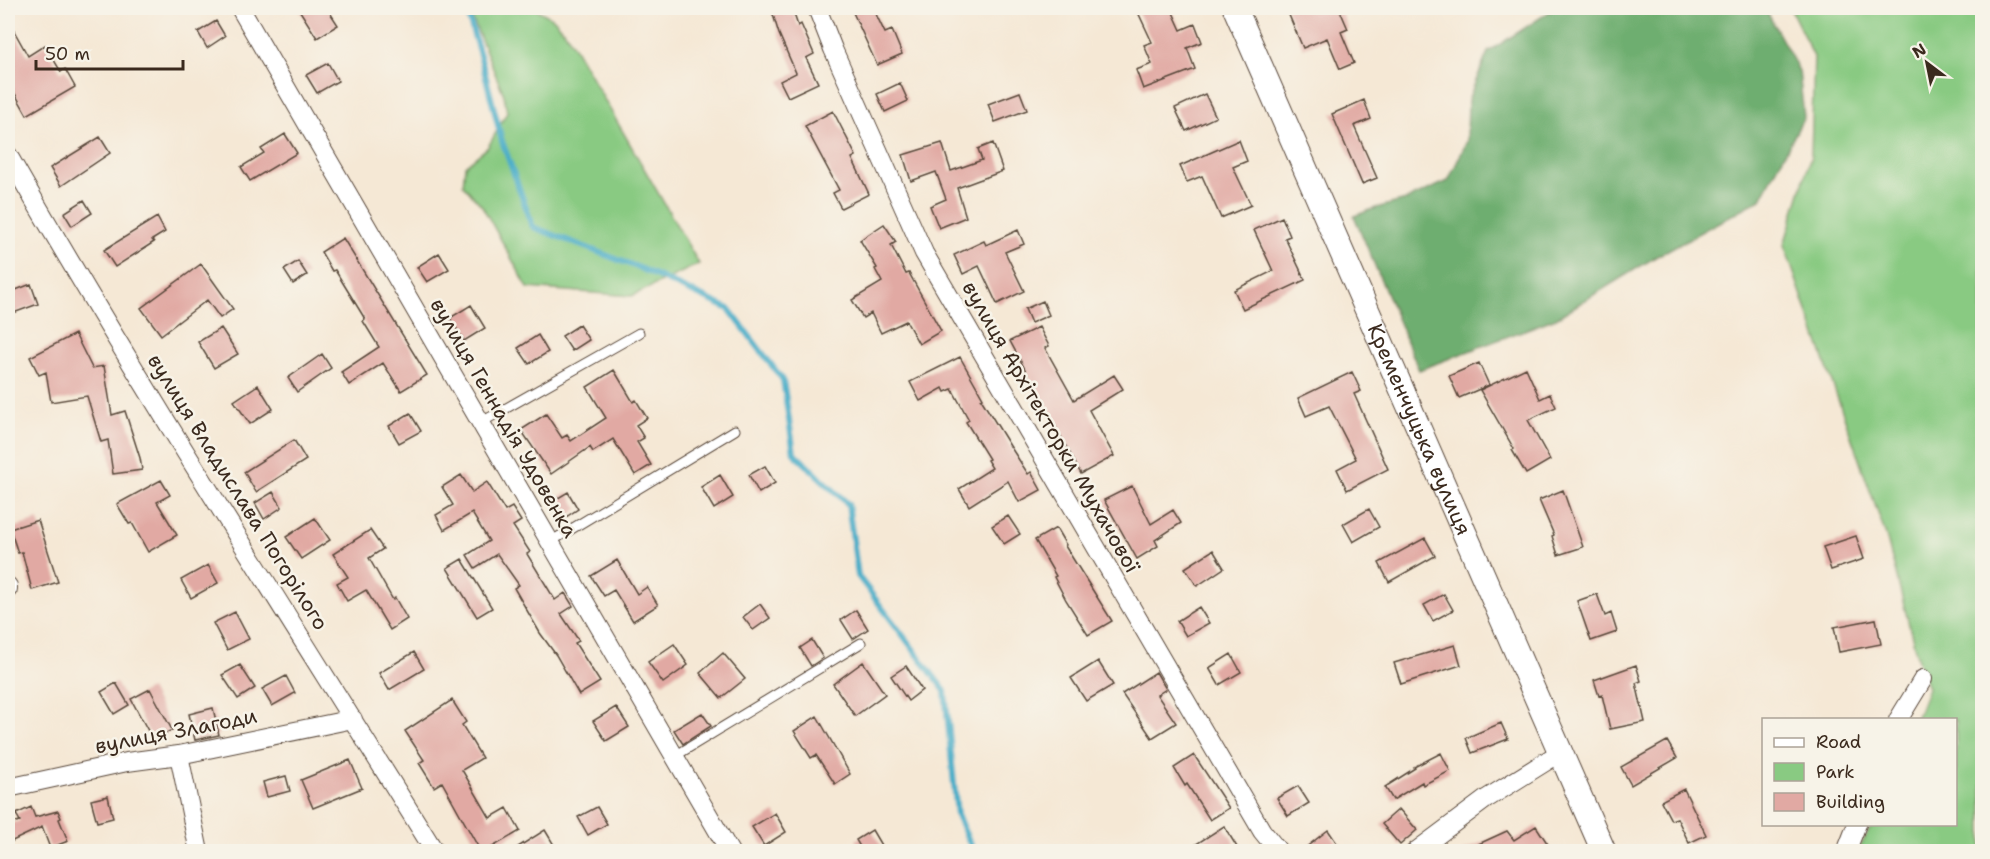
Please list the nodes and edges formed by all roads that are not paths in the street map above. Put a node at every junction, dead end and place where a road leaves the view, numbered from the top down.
1 (240, 8) edge
2 (817, 8) edge
3 (1235, 8) edge
4 (8, 155) edge
5 (639, 333) dead end
6 (480, 423) junction
7 (735, 430) dead end
8 (550, 542) junction
9 (861, 643) dead end
10 (1923, 679) dead end
11 (1899, 718) edge
12 (353, 720) junction
13 (1561, 752) junction
14 (179, 754) junction
15 (675, 756) junction
16 (8, 788) edge
17 (1857, 826) edge
18 (199, 852) edge
19 (435, 852) edge
20 (730, 852) edge
21 (1279, 852) edge
22 (1415, 852) edge
23 (1604, 852) edge
24 (1846, 852) edge

1 - 6 street, вулиця Геннадія Удовенка
2 - 21 street, вулиця Архітекторки Мухачової
3 - 13 street, Кременчуцька вулиця
4 - 12 street, вулиця Владислава Погорілого
5 - 6 lane
6 - 8 street, вулиця Геннадія Удовенка
7 - 8 lane
8 - 15 street, вулиця Геннадія Удовенка
9 - 15 lane
10 - 11 street
12 - 14 street, вулиця Злагоди
12 - 19 street, вулиця Владислава Погорілого
13 - 22 street
13 - 23 street, Кременчуцька вулиця
14 - 16 street, вулиця Злагоди
14 - 18 street
15 - 20 street, вулиця Геннадія Удовенка
17 - 24 street

